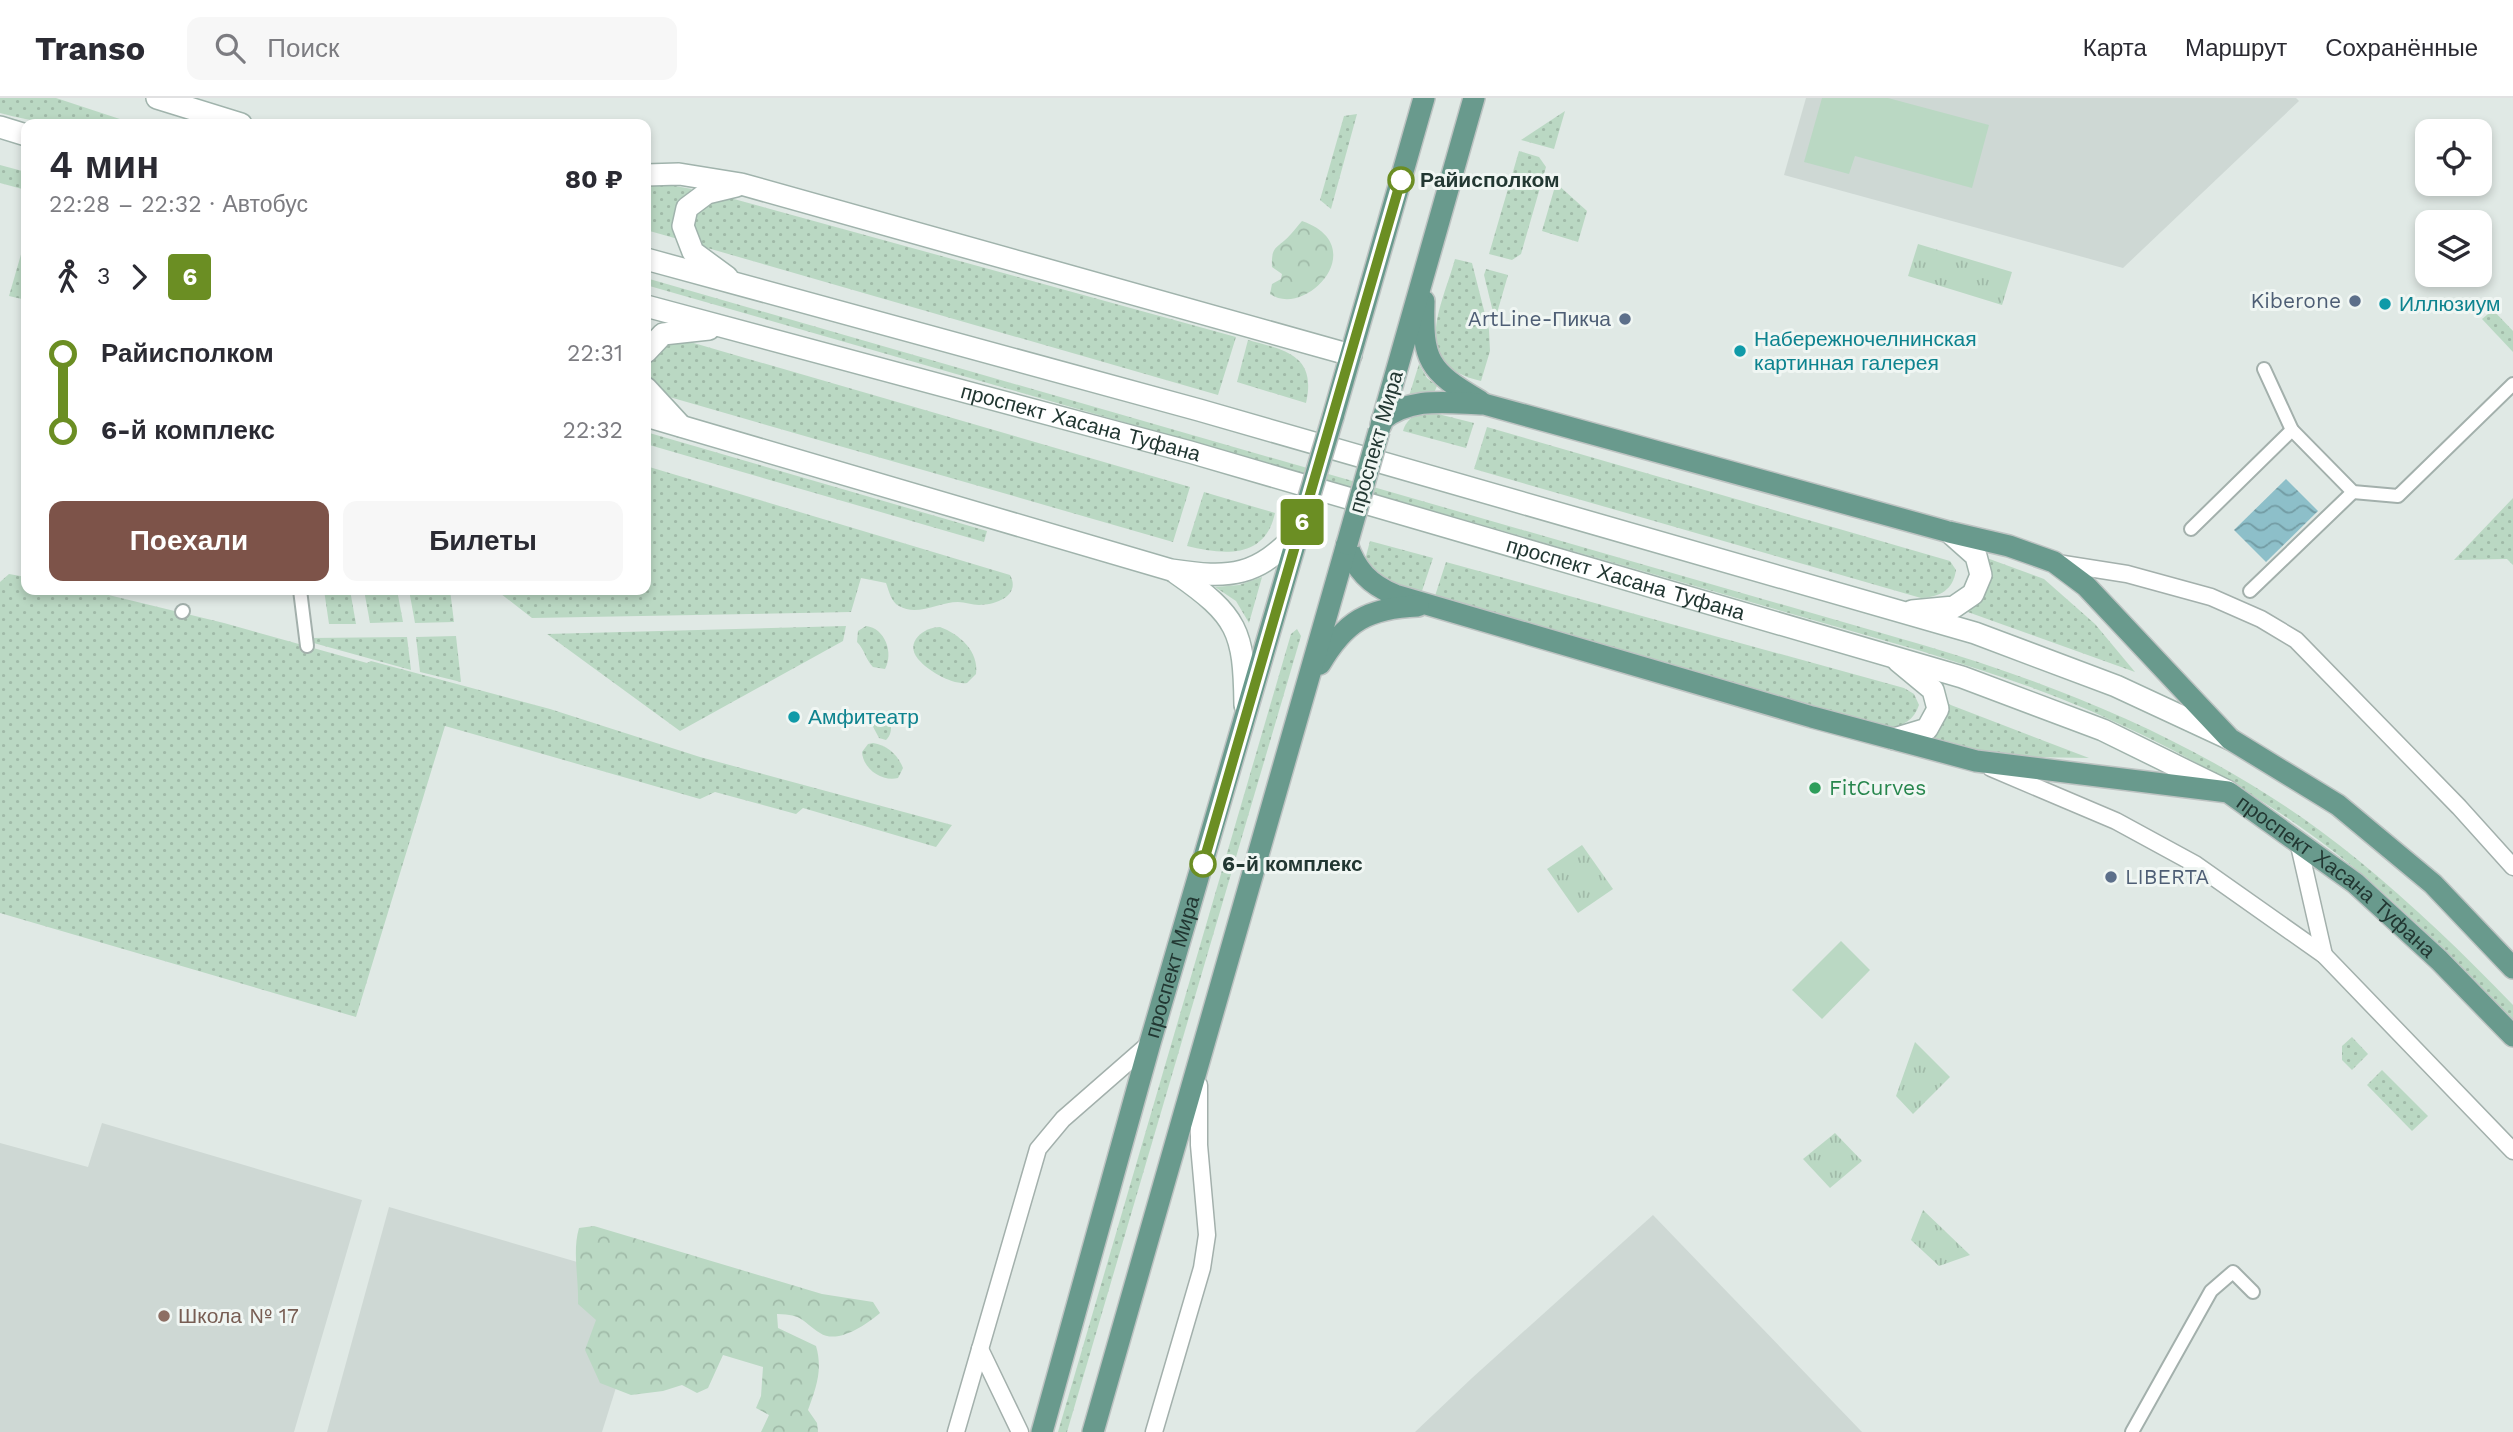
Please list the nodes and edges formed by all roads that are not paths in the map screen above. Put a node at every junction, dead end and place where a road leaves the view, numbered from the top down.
1 (157, 98) edge
2 (1424, 98) edge
3 (1474, 98) edge
4 (180, 105) junction
5 (202, 119) edge
6 (225, 119) edge
7 (0, 127) edge
8 (21, 133) edge
9 (651, 175) edge
10 (741, 184) junction
11 (651, 260) edge
12 (1425, 269) junction
13 (737, 284) junction
14 (651, 307) edge
15 (724, 328) junction
16 (651, 347) edge
17 (1350, 355) junction
18 (2264, 369) dead end
19 (2513, 384) edge
20 (651, 393) edge
21 (1484, 404) junction
22 (651, 418) edge
23 (1381, 426) junction
24 (682, 427) junction
25 (2292, 430) junction
26 (2353, 492) junction
27 (2190, 529) dead end
28 (1299, 531) junction
29 (1949, 533) junction
30 (1347, 544) junction
31 (2054, 562) junction
32 (1171, 570) junction
33 (2250, 590) dead end
34 (301, 595) edge
35 (1426, 605) junction
36 (1902, 612) junction
37 (307, 646) dead end
38 (1891, 655) junction
39 (1309, 681) junction
40 (1245, 718) junction
41 (1894, 739) junction
42 (2230, 739) junction
43 (1976, 761) junction
44 (2228, 792) junction
45 (2298, 841) junction
46 (2513, 867) edge
47 (2324, 955) junction
48 (2513, 968) edge
49 (2513, 1036) edge
50 (1203, 1042) junction
51 (1150, 1043) junction
52 (2513, 1151) edge
53 (2253, 1292) dead end
54 (981, 1349) junction
55 (956, 1432) edge
56 (1020, 1432) edge
57 (1042, 1432) edge
58 (1093, 1432) edge
59 (1154, 1432) edge
60 (2132, 1432) edge

1 - 4 main road
2 - 17 main road, проспект Мира
3 - 12 main road, проспект Мира
4 - 5 main road
4 - 6 main road
7 - 8 main road
9 - 10 main road
10 - 13 main road
10 - 17 main road
11 - 13 main road, проспект Хасана Туфана
12 - 21 main road
12 - 23 main road, проспект Мира
13 - 36 main road, проспект Хасана Туфана
14 - 15 main road, проспект Хасана Туфана
15 - 16 main road
15 - 38 main road, проспект Хасана Туфана
17 - 28 main road, проспект Мира, bridge
18 - 25 street
19 - 26 street
20 - 24 main road
21 - 23 main road
21 - 29 main road
22 - 24 main road
23 - 30 main road, проспект Мира, bridge
24 - 32 main road
25 - 26 street
25 - 27 street
26 - 33 street
28 - 32 main road
28 - 40 main road, проспект Мира
29 - 31 main road
29 - 36 main road
30 - 35 main road
30 - 39 main road, проспект Мира
31 - 42 main road
31 - 46 street
32 - 40 main road
34 - 37 street
35 - 39 main road
35 - 41 main road
36 - 42 main road, проспект Хасана Туфана
38 - 41 main road
38 - 44 main road, проспект Хасана Туфана
39 - 50 main road, проспект Мира
40 - 51 main road, проспект Мира
41 - 43 main road
42 - 48 main road, проспект Хасана Туфана
43 - 44 main road
43 - 47 street
44 - 45 main road, проспект Хасана Туфана
45 - 47 street
45 - 49 main road, проспект Хасана Туфана
47 - 52 street
50 - 58 main road, проспект Мира
50 - 59 street
51 - 54 street
51 - 57 main road, проспект Мира
53 - 60 street
54 - 55 street
54 - 56 street

